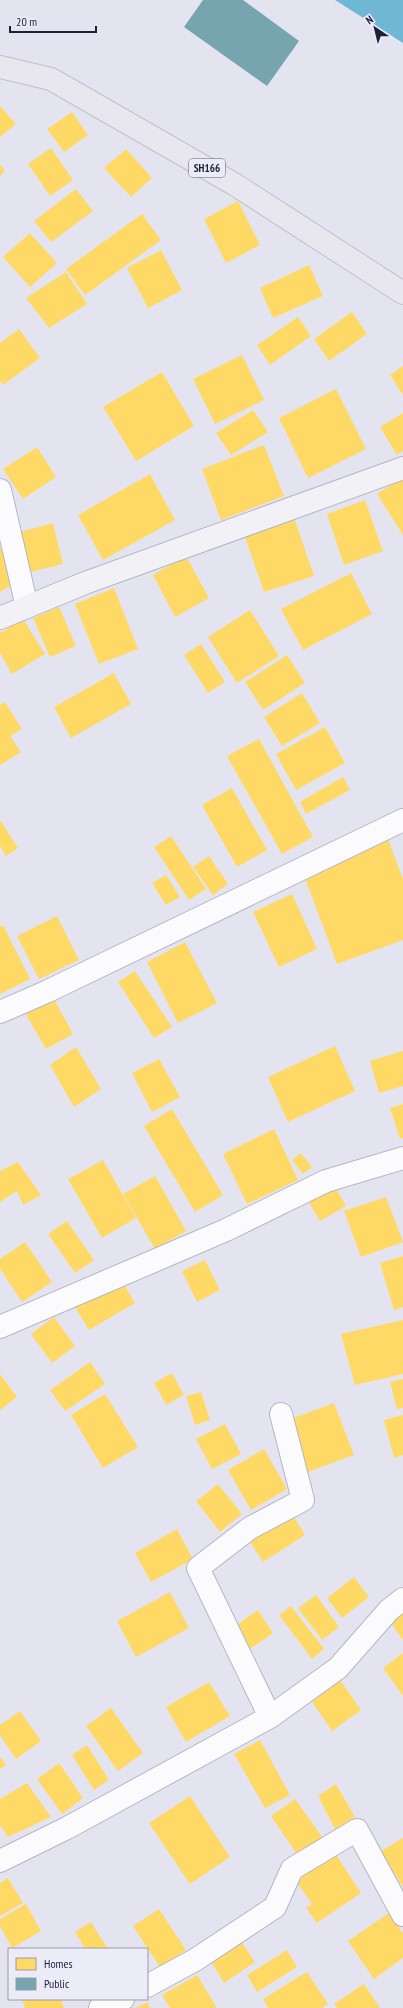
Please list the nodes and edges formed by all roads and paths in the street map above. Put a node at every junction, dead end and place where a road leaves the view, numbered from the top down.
1 (0, 67) edge
2 (403, 293) edge
3 (403, 468) edge
4 (0, 490) edge
5 (27, 607) junction
6 (0, 618) edge
7 (403, 820) edge
8 (0, 1012) edge
9 (403, 1158) edge
10 (0, 1327) edge
11 (281, 1414) dead end
12 (403, 1599) edge
13 (270, 1717) junction
14 (0, 1861) edge
15 (403, 1915) edge
16 (148, 1985) edge
17 (120, 2000) edge
18 (100, 2008) edge

1 - 2 main road, SH166
3 - 5 main road
4 - 5 street
5 - 6 main road
7 - 8 street
9 - 10 street
11 - 13 street
12 - 13 street
13 - 14 street
15 - 16 street
17 - 18 street

